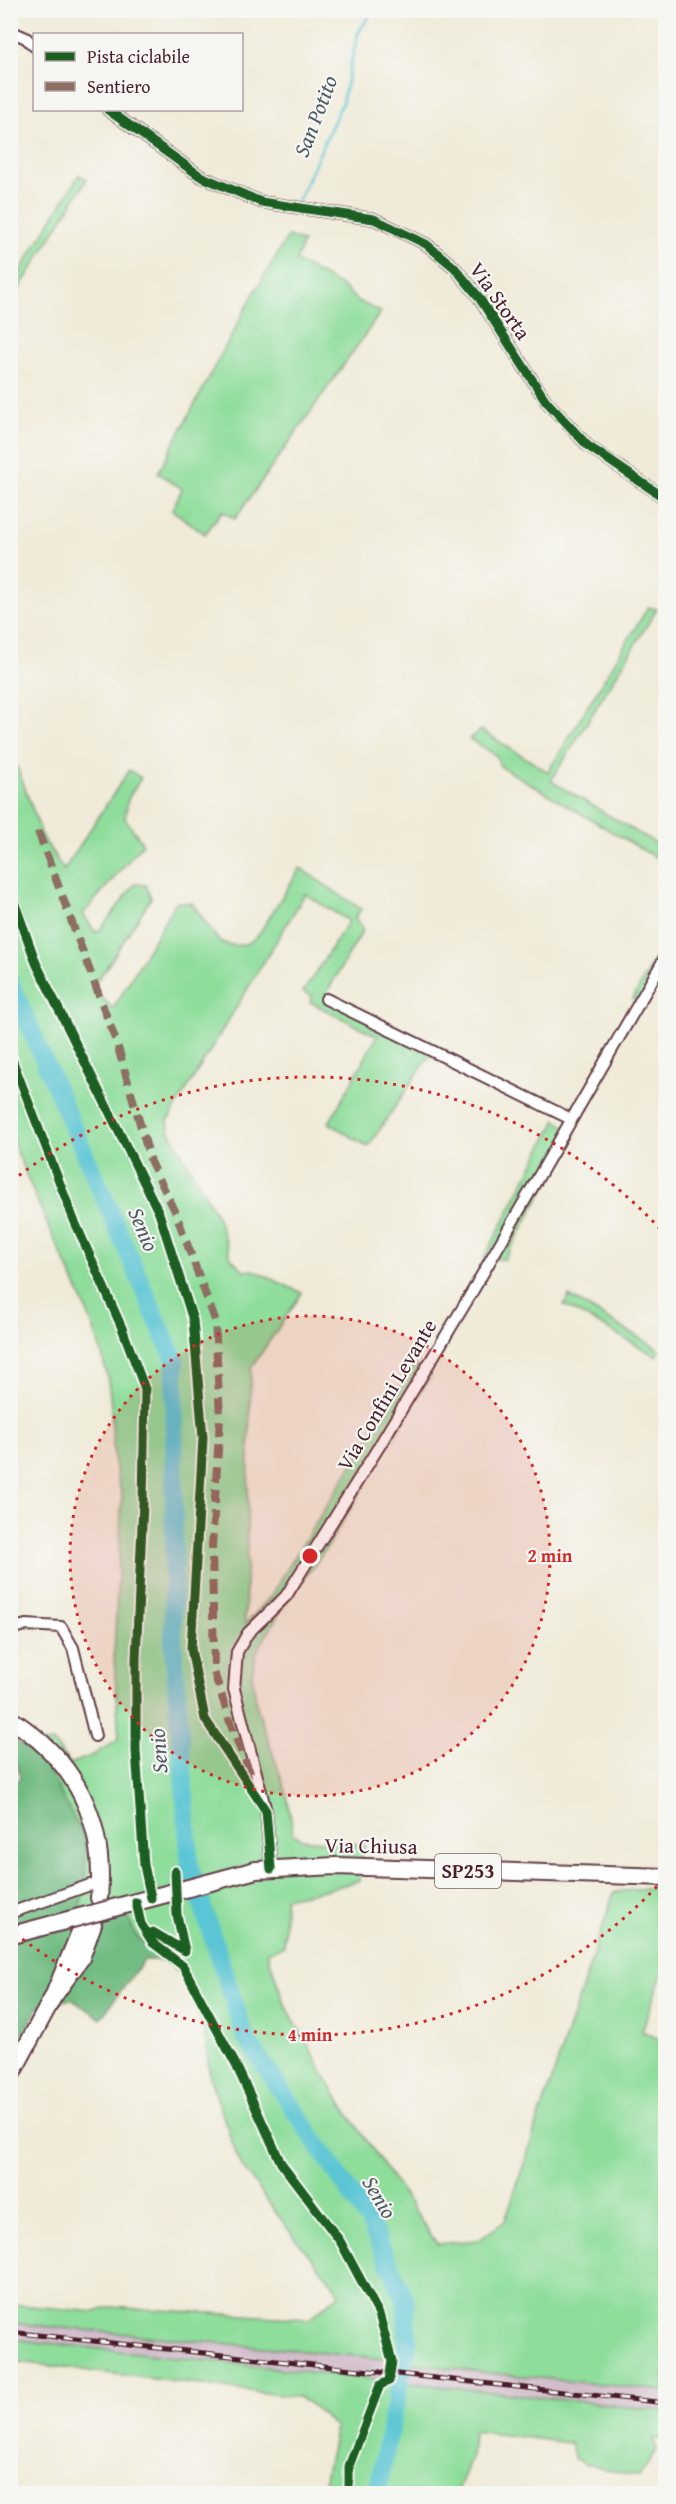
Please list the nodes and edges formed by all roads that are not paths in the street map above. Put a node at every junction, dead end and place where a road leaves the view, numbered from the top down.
1 (10, 32) edge
2 (33, 45) edge
3 (109, 111) edge
4 (666, 499) edge
5 (666, 956) edge
6 (326, 999) dead end
7 (572, 1119) junction
8 (10, 1629) edge
9 (10, 1719) edge
10 (10, 1726) edge
11 (94, 1736) dead end
12 (263, 1870) junction
13 (666, 1877) edge
14 (92, 1895) junction
15 (10, 1913) edge
16 (87, 1926) dead end
17 (11, 1935) edge
18 (10, 2077) edge

1 - 2 street
3 - 4 street, Via Storta
5 - 7 street, Via Confini Levante
6 - 7 street
7 - 12 street, Via Confini Levante
8 - 11 street
9 - 14 main road
10 - 14 main road
12 - 13 main road, Via Chiusa / SP253
12 - 17 main road, SP253, bridge
14 - 15 street
16 - 18 main road

